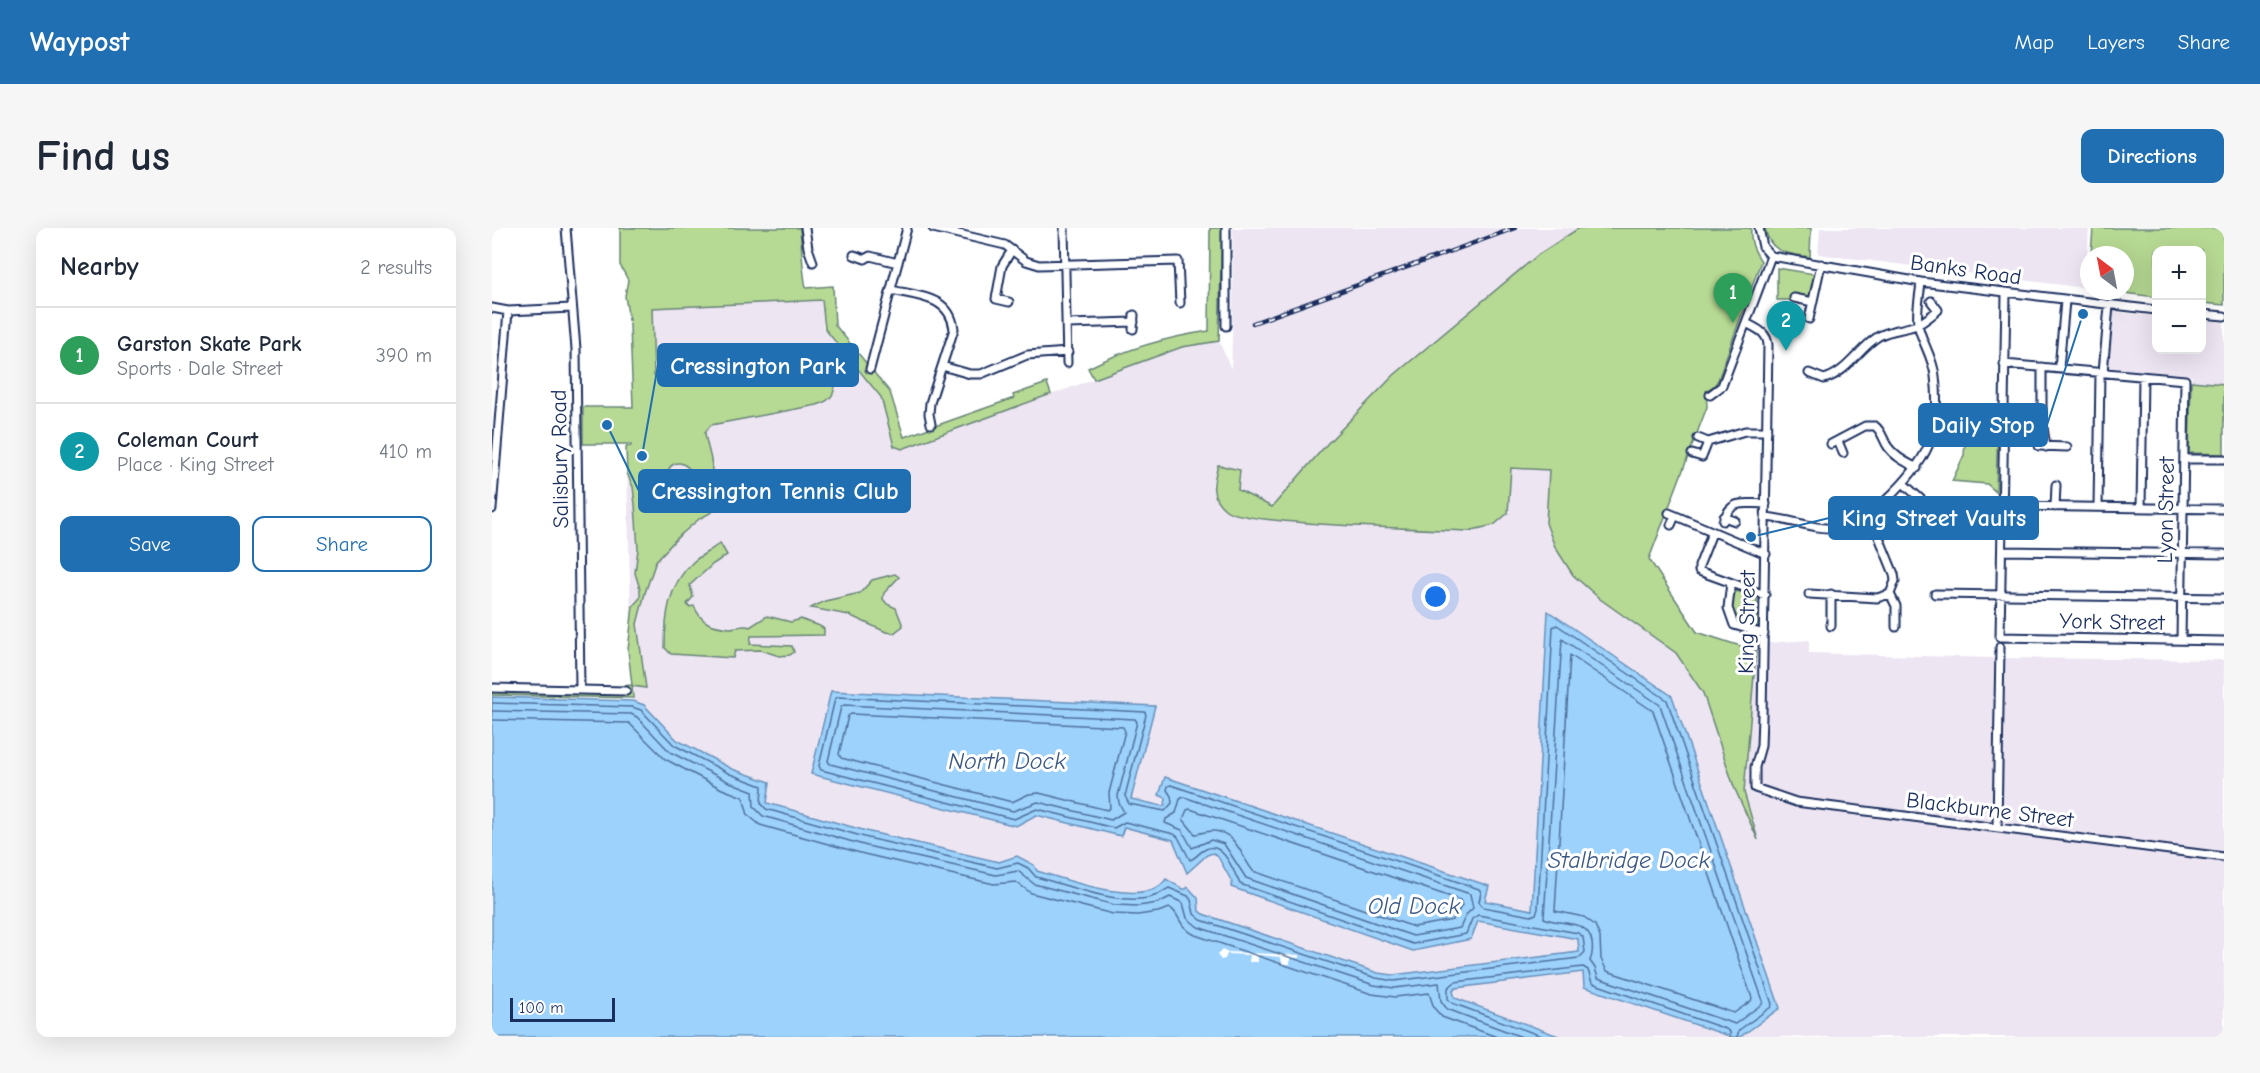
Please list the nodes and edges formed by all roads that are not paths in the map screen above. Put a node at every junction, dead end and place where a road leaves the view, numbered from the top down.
1 (566, 228) edge
2 (805, 228) edge
3 (907, 228) edge
4 (933, 228) edge
5 (1064, 228) edge
6 (1226, 228) edge
7 (1759, 228) edge
8 (970, 232) edge
9 (1011, 250) junction
10 (854, 255) dead end
11 (1771, 256) junction
12 (813, 262) dead end
13 (898, 263) junction
14 (1821, 264) junction
15 (1065, 265) junction
16 (1921, 282) junction
17 (891, 290) junction
18 (2006, 294) junction
19 (1794, 298) dead end
20 (1931, 301) dead end
21 (2066, 301) junction
22 (1009, 302) dead end
23 (1813, 302) junction
24 (1180, 303) dead end
25 (2109, 306) junction
26 (492, 308) edge
27 (572, 308) junction
28 (2152, 310) edge
29 (508, 311) junction
30 (2206, 314) edge
31 (2224, 316) edge
32 (1809, 319) dead end
33 (1134, 322) dead end
34 (1068, 324) junction
35 (1746, 324) junction
36 (1918, 324) junction
37 (1226, 326) dead end
38 (1068, 352) junction
39 (1067, 363) dead end
40 (2004, 364) junction
41 (942, 366) junction
42 (2042, 367) junction
43 (2059, 368) junction
44 (870, 369) dead end
45 (2101, 372) junction
46 (1809, 373) dead end
47 (2143, 376) junction
48 (1710, 395) dead end
49 (931, 424) dead end
50 (1767, 431) junction
51 (1698, 438) dead end
52 (1708, 442) junction
53 (2067, 447) dead end
54 (1843, 453) dead end
55 (1692, 454) dead end
56 (2184, 459) junction
57 (2224, 459) edge
58 (1917, 468) junction
59 (1904, 484) junction
60 (2056, 484) dead end
61 (1766, 504) junction
62 (2002, 506) junction
63 (2055, 507) junction
64 (2098, 507) junction
65 (2141, 508) junction
66 (2183, 508) junction
67 (492, 509) edge
68 (2224, 509) edge
69 (1870, 514) junction
70 (1972, 514) dead end
71 (1766, 517) junction
72 (1735, 521) dead end
73 (1671, 525) dead end
74 (1974, 527) junction
75 (1984, 528) dead end
76 (1712, 533) junction
77 (2002, 551) junction
78 (2183, 553) junction
79 (1766, 554) junction
80 (2224, 554) edge
81 (1731, 583) junction
82 (1809, 594) dead end
83 (1831, 594) junction
84 (1890, 594) junction
85 (1935, 594) dead end
86 (2001, 594) junction
87 (1765, 595) junction
88 (2182, 597) junction
89 (2224, 598) edge
90 (1831, 626) dead end
91 (1896, 627) dead end
92 (1764, 634) junction
93 (2181, 640) junction
94 (2224, 641) edge
95 (2000, 647) dead end
96 (492, 688) edge
97 (580, 690) junction
98 (626, 691) dead end
99 (1755, 788) joint
100 (1997, 828) junction
101 (2224, 857) edge

1 - 27 street, Salisbury Road
2 - 12 street
3 - 13 street
4 - 8 street
5 - 15 street
6 - 37 street
7 - 11 street
8 - 9 street
9 - 15 street
9 - 22 street
10 - 13 street
11 - 14 street, Banks Road
11 - 35 street
13 - 17 street
14 - 16 street, Banks Road
14 - 23 street
15 - 24 street
15 - 34 street
16 - 18 street, Banks Road
16 - 36 street
17 - 41 street
17 - 44 street
18 - 21 street, Banks Road
18 - 40 street
19 - 23 street
20 - 36 street
21 - 25 street, Banks Road
21 - 43 street
23 - 32 street
25 - 28 street, Banks Road
25 - 45 street
26 - 29 street
27 - 29 street
27 - 97 street, Salisbury Road
29 - 67 street
30 - 31 street
33 - 34 street
34 - 38 street
35 - 48 street
35 - 50 street, King Street
36 - 46 street
36 - 58 street
38 - 39 street
38 - 41 street
40 - 42 street
40 - 62 street
41 - 49 street
42 - 43 street
42 - 53 street
43 - 45 street
45 - 47 street
45 - 64 street
47 - 56 street, Lyon Street
47 - 65 street
50 - 52 street
50 - 61 street, King Street
51 - 52 street
52 - 55 street
54 - 58 street
56 - 57 street
56 - 66 street, Lyon Street
58 - 59 street
59 - 69 street
59 - 74 street
60 - 63 street
61 - 71 street, King Street
61 - 72 street
62 - 63 street
62 - 77 street
63 - 64 street
64 - 65 street
65 - 66 street
66 - 68 street
66 - 78 street, Lyon Street
69 - 71 street
69 - 84 street
70 - 74 street
71 - 79 street, King Street
73 - 76 street
74 - 75 street
76 - 79 street
76 - 81 street
77 - 78 street
77 - 86 street
78 - 80 street
78 - 88 street, Lyon Street
79 - 87 street, King Street
81 - 87 street
81 - 92 street
82 - 83 street
83 - 84 street
83 - 90 street
84 - 91 street
85 - 86 street
86 - 88 street
86 - 93 street, York Street
87 - 92 street, King Street
88 - 89 street
88 - 93 street, Lyon Street
92 - 99 street, King Street
93 - 94 street, York Street
95 - 100 street
96 - 97 street
97 - 98 street
99 - 100 street, Blackburne Street
100 - 101 street, Blackburne Street

